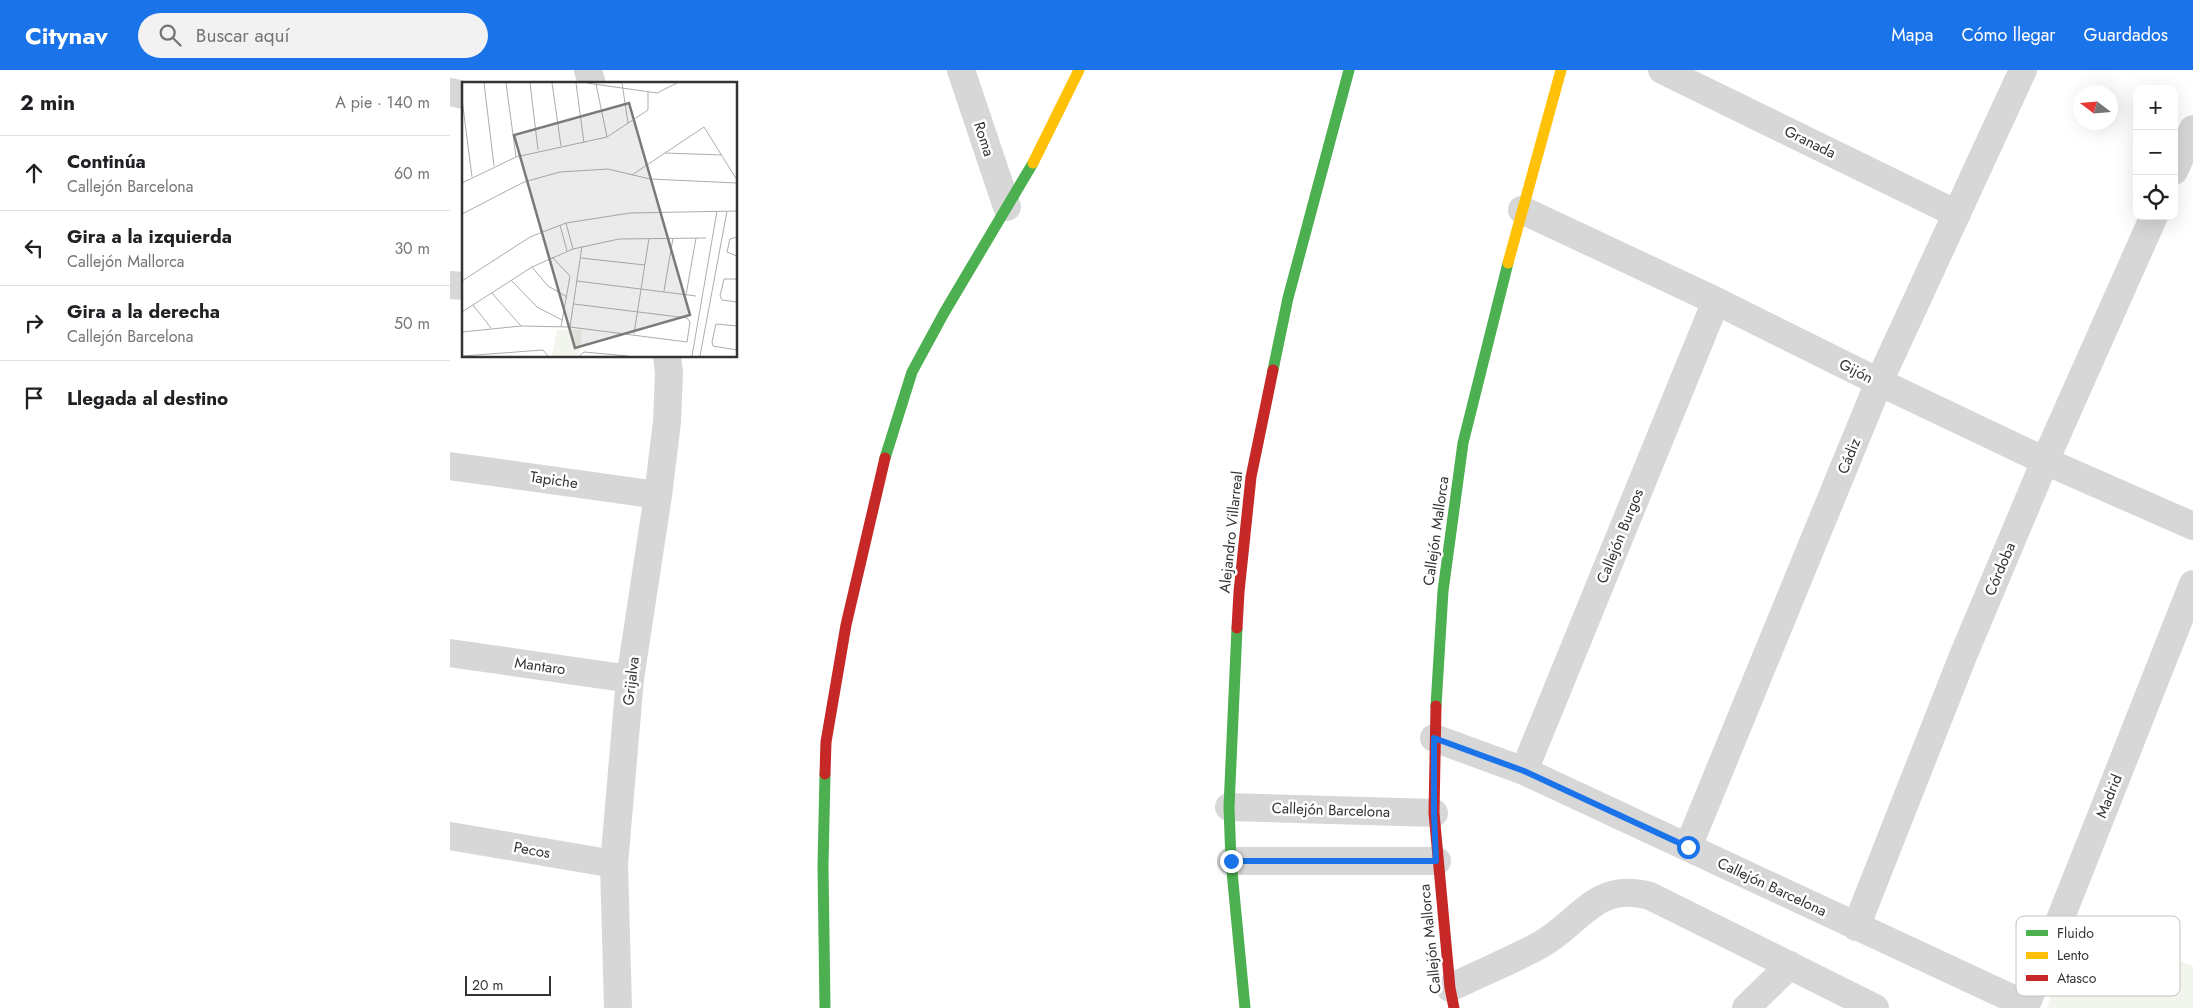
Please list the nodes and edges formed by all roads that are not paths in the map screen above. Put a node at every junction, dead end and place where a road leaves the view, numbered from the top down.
1 (961, 70) edge
2 (1079, 70) edge
3 (1349, 70) edge
4 (1561, 70) edge
5 (1662, 70) edge
6 (2023, 70) edge
7 (2193, 129) edge
8 (2178, 162) edge
9 (1007, 208) junction
10 (1522, 210) junction
11 (1957, 214) junction
12 (2152, 220) edge
13 (1716, 300) junction
14 (667, 358) edge
15 (1879, 382) junction
16 (2045, 461) junction
17 (450, 466) edge
18 (658, 495) junction
19 (2193, 526) edge
20 (2193, 584) edge
21 (450, 653) edge
22 (630, 679) junction
23 (1434, 738) junction
24 (1524, 771) junction
25 (1229, 807) junction
26 (1434, 813) junction
27 (450, 836) edge
28 (1688, 847) junction
29 (1231, 861) junction
30 (1436, 861) junction
31 (614, 864) junction
32 (2061, 916) edge
33 (1856, 927) junction
34 (1790, 964) junction
35 (1452, 998) edge
36 (2025, 1006) edge
37 (618, 1008) edge
38 (825, 1008) edge
39 (1245, 1008) edge
40 (1746, 1008) edge
41 (1875, 1008) edge

1 - 9 street, Roma
2 - 9 street
3 - 25 street, Alejandro Villarreal
4 - 10 street, Callejón Mallorca
5 - 11 street, Granada
6 - 11 street, Cádiz
7 - 8 street
9 - 38 street
10 - 13 street, Gijón
10 - 23 street, Callejón Mallorca
11 - 15 street, Cádiz
12 - 16 street, Córdoba
13 - 15 street, Gijón
13 - 24 street, Callejón Burgos
14 - 18 street, Grijalva
15 - 16 street, Gijón
15 - 28 street, Cádiz
16 - 19 street, Gijón
16 - 33 street, Córdoba
17 - 18 street, Tapiche
18 - 22 street, Grijalva
20 - 32 street, Madrid
21 - 22 street, Mantaro
22 - 31 street, Grijalva
23 - 24 street, Callejón Barcelona
23 - 26 street, Callejón Mallorca
24 - 28 street, Callejón Barcelona
25 - 26 street, Callejón Barcelona
25 - 29 street, Alejandro Villarreal
26 - 30 street, Callejón Mallorca
27 - 31 street, Pecos
28 - 33 street, Callejón Barcelona
29 - 30 street
29 - 39 street, Alejandro Villarreal
30 - 35 street, Callejón Mallorca
31 - 37 street, Grijalva
33 - 36 street, Callejón Barcelona
34 - 35 street
34 - 40 street
34 - 41 street

